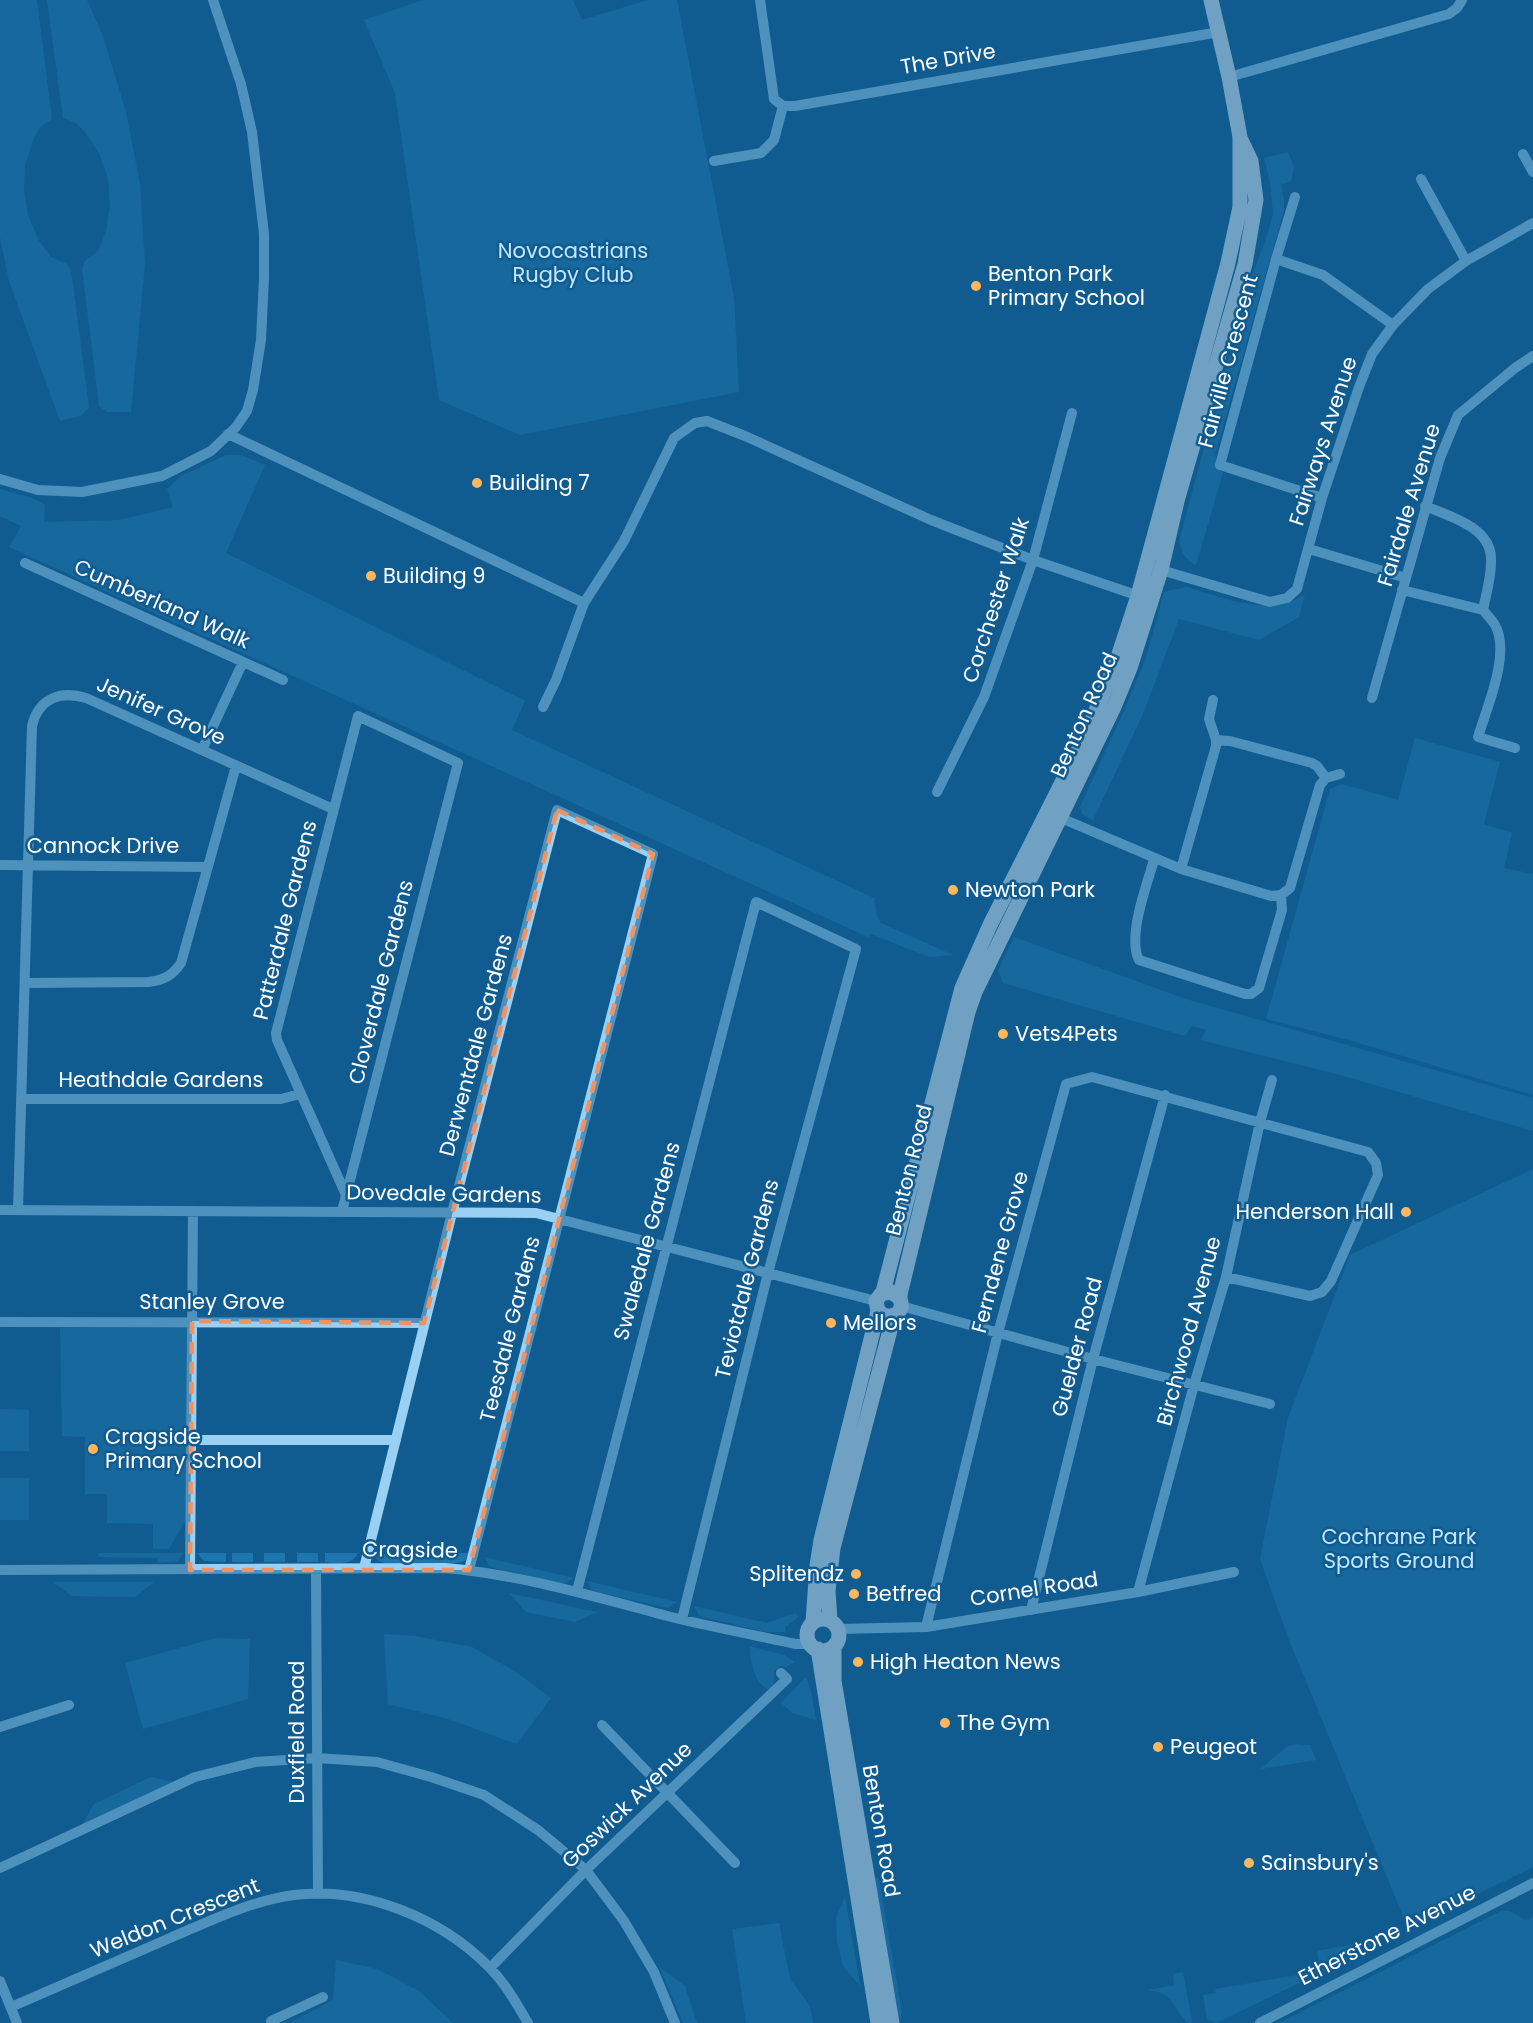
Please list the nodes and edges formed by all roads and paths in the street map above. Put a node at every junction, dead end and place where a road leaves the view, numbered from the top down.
1 (213, 0) edge
2 (760, 0) edge
3 (1211, 0) edge
4 (1462, 0) edge
5 (1219, 32) junction
6 (1229, 77) junction
7 (783, 106) junction
8 (1240, 137) junction
9 (1523, 154) dead end
10 (714, 161) dead end
11 (1533, 171) edge
12 (1421, 180) dead end
13 (1295, 198) dead end
14 (1533, 223) edge
15 (1276, 259) junction
16 (1466, 261) junction
17 (1393, 325) junction
18 (1533, 356) edge
19 (1072, 413) dead end
20 (228, 434) junction
21 (0, 479) edge
22 (1322, 498) junction
23 (1425, 506) junction
24 (1309, 549) junction
25 (1033, 560) junction
26 (25, 563) dead end
27 (1146, 566) junction
28 (1161, 570) junction
29 (1406, 578) junction
30 (1402, 590) junction
31 (1145, 598) junction
32 (584, 603) junction
33 (1484, 610) junction
34 (243, 662) junction
35 (283, 680) dead end
36 (1372, 698) dead end
37 (1213, 700) dead end
38 (543, 707) dead end
39 (358, 716) joint
40 (1216, 740) junction
41 (1515, 748) dead end
42 (202, 750) junction
43 (236, 766) junction
44 (1340, 774) dead end
45 (1326, 778) junction
46 (937, 792) dead end
47 (333, 809) junction
48 (557, 810) joint
49 (1054, 815) junction
50 (1154, 860) junction
51 (0, 865) edge
52 (26, 865) junction
53 (207, 867) junction
54 (1181, 869) junction
55 (1281, 895) junction
56 (756, 902) joint
57 (25, 983) junction
58 (1272, 1080) dead end
59 (300, 1094) junction
60 (1165, 1095) junction
61 (21, 1099) junction
62 (1260, 1122) junction
63 (346, 1195) junction
64 (0, 1210) edge
65 (18, 1210) junction
66 (193, 1211) junction
67 (342, 1211) junction
68 (452, 1213) junction
69 (559, 1218) junction
70 (665, 1247) junction
71 (768, 1273) junction
72 (1226, 1277) junction
73 (879, 1301) junction
74 (898, 1307) junction
75 (192, 1321) junction
76 (0, 1322) edge
77 (424, 1323) junction
78 (998, 1333) junction
79 (1093, 1359) junction
80 (1194, 1384) junction
81 (1270, 1404) dead end
82 (191, 1440) junction
83 (396, 1440) junction
84 (364, 1568) junction
85 (316, 1569) junction
86 (0, 1570) edge
87 (190, 1570) junction
88 (469, 1570) junction
89 (1234, 1572) dead end
90 (577, 1591) junction
91 (1138, 1592) junction
92 (1031, 1610) junction
93 (682, 1619) junction
94 (813, 1622) junction
95 (834, 1625) junction
96 (926, 1627) junction
97 (834, 1646) junction
98 (814, 1647) junction
99 (781, 1673) dead end
100 (69, 1705) dead end
101 (602, 1725) dead end
102 (0, 1728) edge
103 (317, 1758) junction
104 (666, 1792) junction
105 (735, 1863) dead end
106 (0, 1868) edge
107 (586, 1870) junction
108 (1533, 1883) edge
109 (318, 1894) junction
110 (490, 1968) junction
111 (0, 1981) edge
112 (323, 1997) dead end
113 (11, 2007) junction
114 (271, 2021) dead end
115 (17, 2023) edge
116 (528, 2023) edge
117 (675, 2023) edge
118 (878, 2023) edge
119 (892, 2023) edge
120 (1260, 2023) edge

1 - 20 street
2 - 7 street
3 - 5 main road, Benton Road
4 - 6 street
5 - 6 main road, Benton Road
5 - 7 street, The Drive
6 - 8 main road, Benton Road
7 - 10 street
8 - 27 main road, Benton Road
8 - 28 main road, Benton Road
9 - 11 street
12 - 16 street
13 - 15 street
14 - 16 street, Fairways Avenue
15 - 17 street, Fairville Crescent
15 - 22 street, Fairville Crescent
16 - 17 street, Fairways Avenue
17 - 22 street, Fairways Avenue
18 - 23 street, Fairdale Avenue
19 - 25 street, Corchester Walk
20 - 21 street
20 - 32 street
22 - 24 street, Fairways Avenue
23 - 29 street, Fairdale Avenue
23 - 33 street
24 - 28 street, Fairways Avenue
24 - 29 street
25 - 31 street
25 - 32 street
25 - 46 street, Corchester Walk
26 - 34 street, Cumberland Walk
27 - 28 street, Fairways Avenue
27 - 31 main road, Benton Road
28 - 31 main road, Benton Road
29 - 30 street, Fairdale Avenue
30 - 33 street
30 - 36 street, Fairdale Avenue
31 - 49 main road, Benton Road
32 - 38 street
33 - 41 street
34 - 35 street, Cumberland Walk
34 - 42 street
37 - 40 street
39 - 47 street, Patterdale Gardens
39 - 63 street, Cloverdale Gardens
40 - 45 street
40 - 54 street
42 - 43 street, Jenifer Grove
42 - 52 street, Jenifer Grove
43 - 47 street, Jenifer Grove
43 - 53 street
44 - 45 street
45 - 55 street
47 - 59 street, Patterdale Gardens
48 - 68 street, Derwentdale Gardens
48 - 69 street, Teesdale Gardens
49 - 50 street
49 - 73 main road, Benton Road
49 - 74 main road, Benton Road
50 - 54 street
50 - 55 street
51 - 52 street, Cannock Drive
52 - 53 street, Cannock Drive
52 - 57 street, Jenifer Grove
53 - 57 street
54 - 55 street
56 - 70 street, Swaledale Gardens
56 - 71 street, Teviotdale Gardens
57 - 61 street, Jenifer Grove
58 - 62 street, Birchwood Avenue
59 - 61 street, Heathdale Gardens
59 - 63 street, Patterdale Gardens
60 - 62 street, Ferndene Grove
60 - 78 street, Ferndene Grove
60 - 79 street, Guelder Road
61 - 65 street, Jenifer Grove
62 - 72 street, Birchwood Avenue
62 - 72 street, Ferndene Grove
63 - 67 street, Cloverdale Gardens
64 - 65 street, Dovedale Gardens
65 - 66 street, Dovedale Gardens
66 - 67 street, Dovedale Gardens
66 - 75 street
67 - 68 street, Dovedale Gardens
68 - 69 street, Dovedale Gardens
68 - 77 street, Derwentdale Gardens
69 - 70 street, Dovedale Gardens
69 - 88 street, Teesdale Gardens
70 - 71 street, Dovedale Gardens
70 - 90 street, Swaledale Gardens
71 - 73 street, Dovedale Gardens
71 - 93 street, Teviotdale Gardens
72 - 80 street, Birchwood Avenue
73 - 74 main road
73 - 74 main road
73 - 94 main road, Benton Road
74 - 78 street
74 - 95 main road, Benton Road
75 - 76 street, Stanley Grove
75 - 77 street, Stanley Grove
75 - 82 street
77 - 83 street, Derwentdale Gardens
78 - 79 street
78 - 96 street, Ferndene Grove
79 - 80 street
79 - 92 street, Guelder Road
80 - 81 street
80 - 91 street, Birchwood Avenue
82 - 83 street
82 - 87 street
83 - 84 street, Derwentdale Gardens
84 - 85 street, Cragside
84 - 88 street, Cragside
85 - 87 street, Cragside
85 - 103 street, Duxfield Road
86 - 87 street, Cragside
88 - 90 street, Cragside
89 - 91 street, Cornel Road
90 - 93 street, Cragside
91 - 92 street, Cornel Road
92 - 96 street, Cornel Road
93 - 98 street, Cragside
94 - 95 main road
94 - 98 main road
95 - 96 street, Cornel Road
95 - 97 main road
97 - 98 main road
97 - 119 main road, Benton Road
98 - 118 main road, Benton Road
99 - 104 street, Goswick Avenue
100 - 102 street
101 - 104 street
103 - 106 street
103 - 107 street
103 - 109 street, Duxfield Road
104 - 105 street
104 - 107 street, Goswick Avenue
107 - 110 street, Goswick Avenue
107 - 117 street
108 - 120 street, Etherstone Avenue
109 - 110 street, Weldon Crescent
109 - 113 street, Weldon Crescent
110 - 116 street, Weldon Crescent
111 - 113 street
112 - 114 street
113 - 115 street

